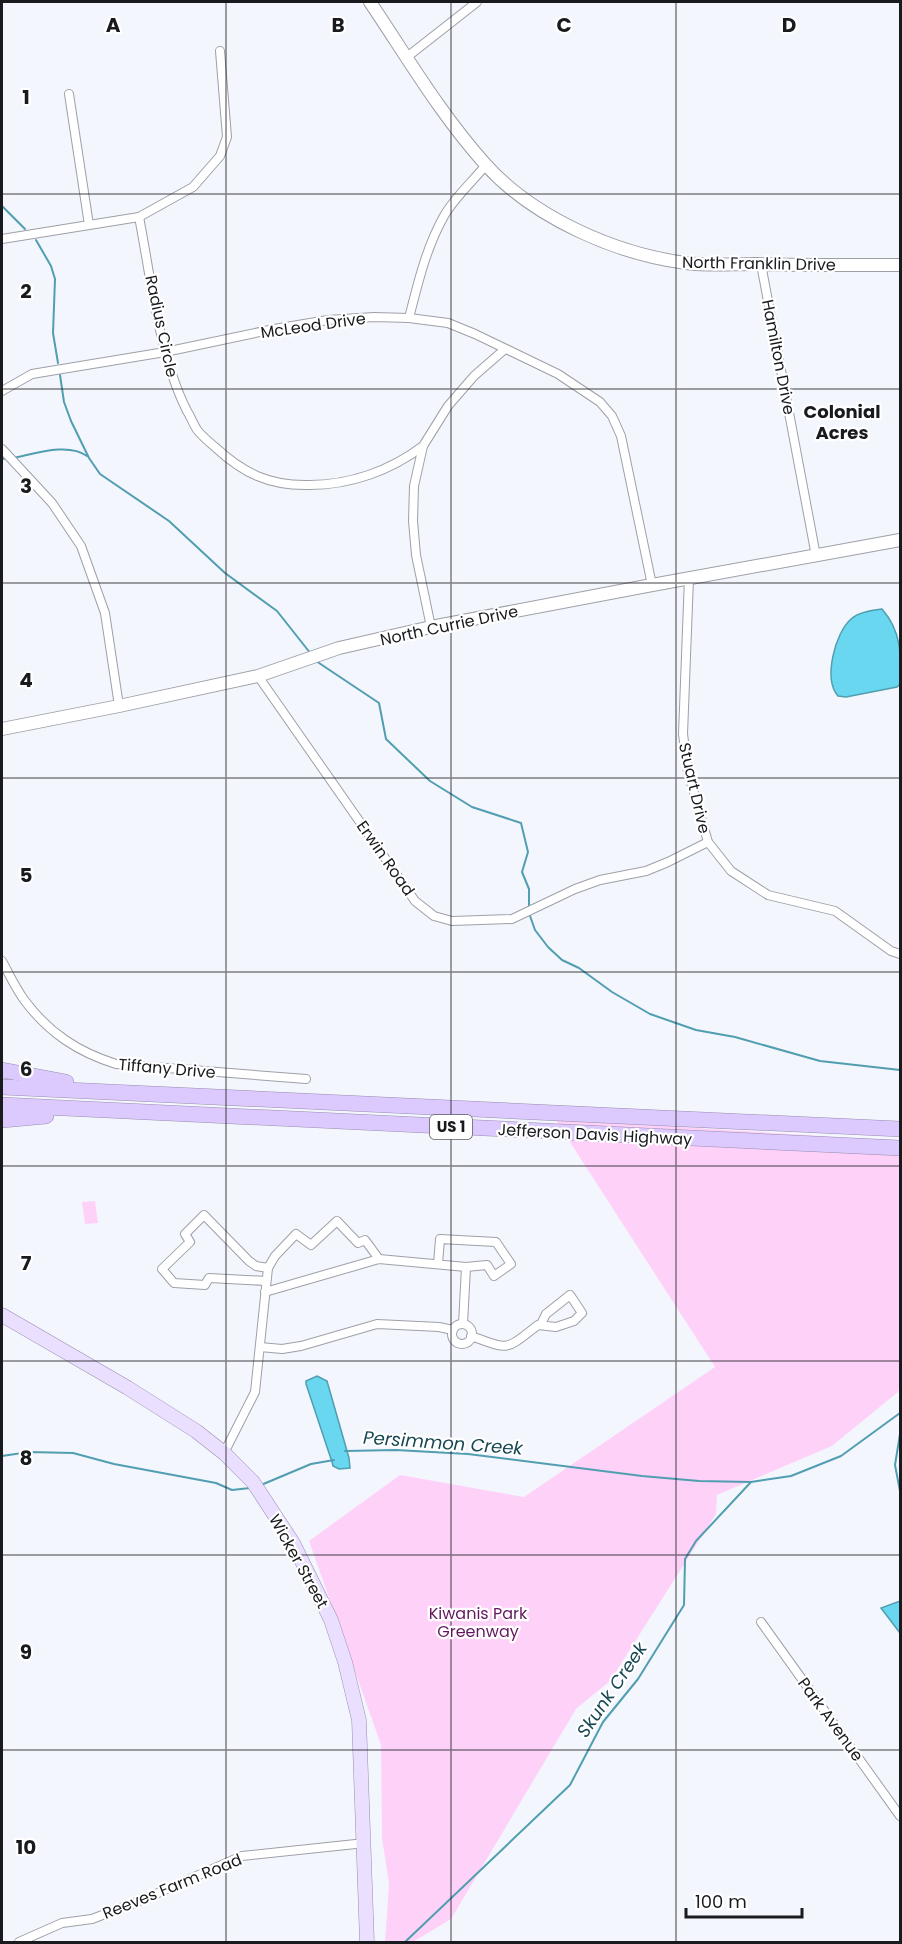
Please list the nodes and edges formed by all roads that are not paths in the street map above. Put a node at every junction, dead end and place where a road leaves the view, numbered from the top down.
1 (370, 2) edge
2 (477, 2) edge
3 (220, 51) dead end
4 (407, 57) junction
5 (69, 94) dead end
6 (486, 165) junction
7 (139, 217) junction
8 (89, 225) junction
9 (2, 239) edge
10 (761, 264) junction
11 (900, 265) edge
12 (409, 318) junction
13 (506, 349) junction
14 (165, 352) junction
15 (2, 391) edge
16 (423, 446) junction
17 (2, 449) edge
18 (900, 540) edge
19 (816, 556) junction
20 (689, 578) junction
21 (652, 585) junction
22 (431, 627) junction
23 (258, 676) junction
24 (119, 706) junction
25 (2, 729) edge
26 (708, 842) junction
27 (900, 954) edge
28 (2, 961) edge
29 (2, 1070) edge
30 (306, 1079) dead end
31 (2, 1087) edge
32 (144, 1094) junction
33 (2, 1105) edge
34 (118, 1112) junction
35 (2, 1120) edge
36 (900, 1129) edge
37 (900, 1148) edge
38 (379, 1259) junction
39 (438, 1264) junction
40 (466, 1267) junction
41 (268, 1268) junction
42 (266, 1281) junction
43 (265, 1292) junction
44 (2, 1315) edge
45 (463, 1324) junction
46 (541, 1324) junction
47 (453, 1330) junction
48 (471, 1336) junction
49 (260, 1347) junction
50 (224, 1453) junction
51 (761, 1622) dead end
52 (900, 1816) edge
53 (365, 1843) junction
54 (18, 1942) edge
55 (367, 1942) edge

1 - 4 street, North Franklin Drive
2 - 4 street
3 - 7 street
4 - 6 street, North Franklin Drive
5 - 8 street
6 - 10 street, North Franklin Drive
6 - 12 street
7 - 8 street
7 - 14 street, Radius Circle
8 - 9 street
10 - 11 street, North Franklin Drive
10 - 19 street, Hamilton Drive
12 - 13 street, McLeod Drive
12 - 14 street, McLeod Drive
13 - 16 street
13 - 21 street, McLeod Drive
14 - 15 street, McLeod Drive
14 - 16 street, Radius Circle
16 - 22 street
17 - 24 street
18 - 19 street, North Currie Drive
19 - 20 street, North Currie Drive
20 - 21 street, North Currie Drive
20 - 26 street, Stuart Drive
21 - 22 street, North Currie Drive
22 - 23 street, North Currie Drive
23 - 24 street, North Currie Drive
23 - 26 street, Erwin Road
24 - 25 street, North Currie Drive
26 - 27 street, Stuart Drive
28 - 30 street, Tiffany Drive
29 - 32 highway
31 - 32 highway, Jefferson Davis Highway / US 1
32 - 36 highway, Jefferson Davis Highway / US 1
33 - 34 highway, Jefferson Davis Highway / US 1
34 - 35 highway
34 - 37 highway, Jefferson Davis Highway / US 1
38 - 39 street
38 - 41 street
38 - 43 street
39 - 40 street
39 - 40 street
40 - 45 street
41 - 42 street
41 - 42 street
42 - 43 street
43 - 49 street
44 - 50 main road, Wicker Street
45 - 47 street
45 - 48 street
46 - 46 street
46 - 48 street
47 - 48 street
47 - 49 street
49 - 50 street
50 - 53 main road, Wicker Street
51 - 52 street, Park Avenue
53 - 54 street, Reeves Farm Road
53 - 55 main road, Wicker Street

